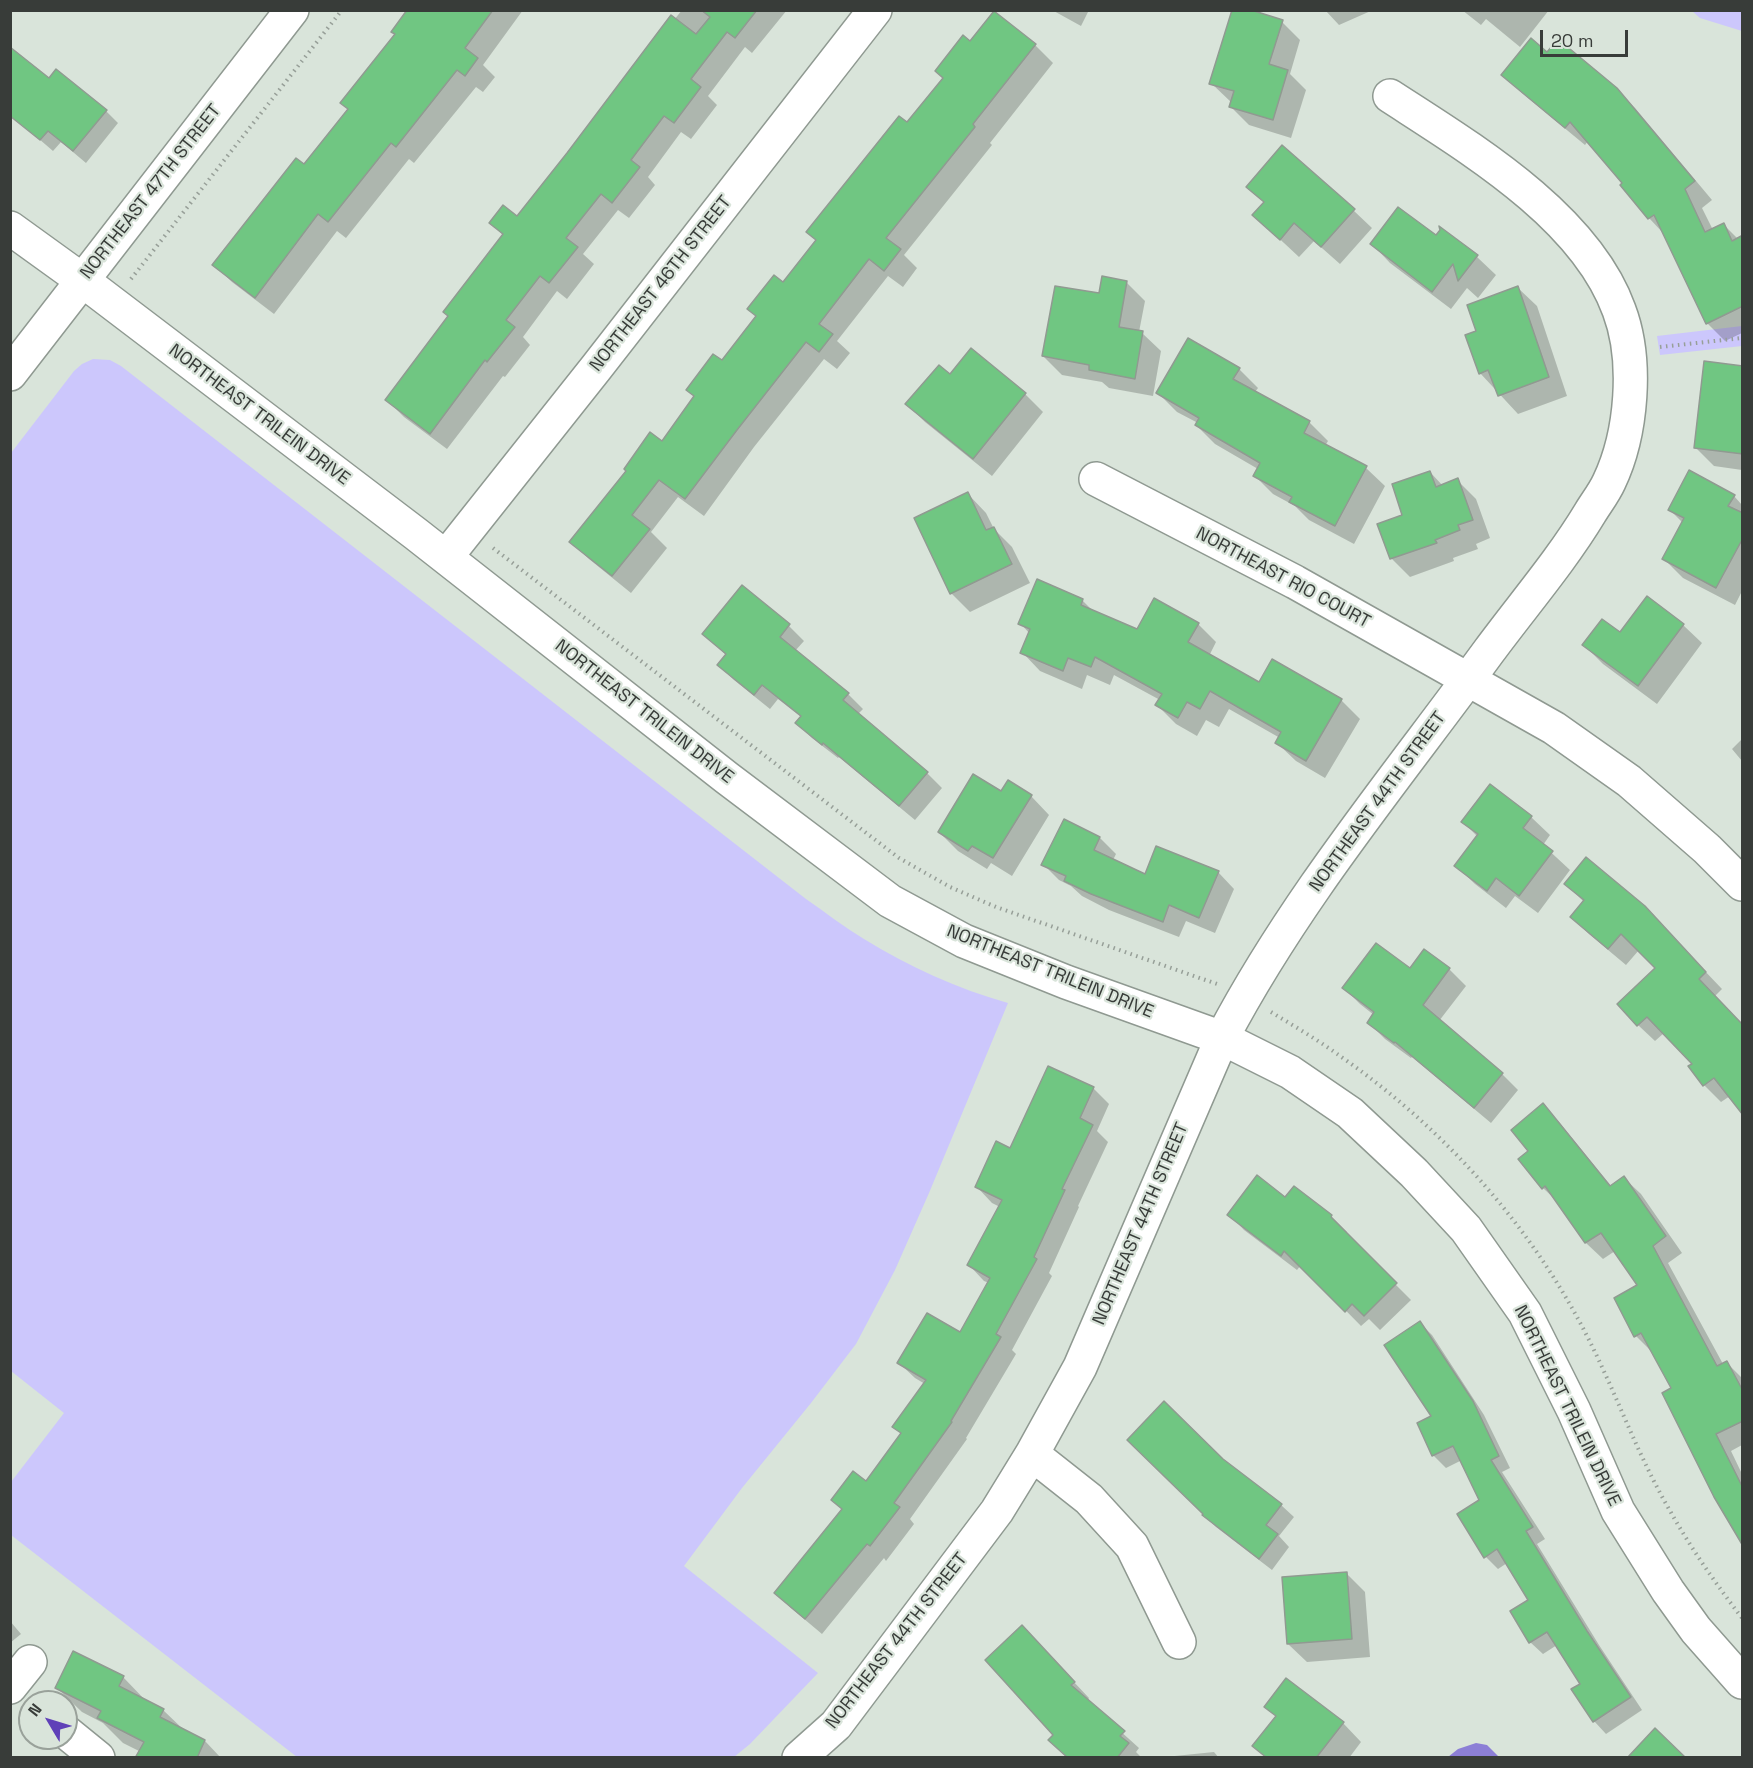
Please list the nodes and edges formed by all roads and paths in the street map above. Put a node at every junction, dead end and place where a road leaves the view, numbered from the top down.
1 (292, 10) edge
2 (342, 10) edge
3 (875, 10) edge
4 (1390, 96) dead end
5 (10, 228) edge
6 (82, 280) junction
7 (112, 303) junction
8 (1743, 338) edge
9 (1629, 349) junction
10 (10, 374) edge
11 (1096, 479) dead end
12 (446, 557) junction
13 (1468, 680) junction
14 (1743, 884) edge
15 (1222, 1038) junction
16 (1032, 1454) junction
17 (1179, 1642) dead end
18 (1743, 1682) edge
19 (78, 1742) edge
20 (98, 1758) edge
21 (799, 1758) edge

1 - 6 street, NORTHEAST 47TH STREET
2 - 7 path
3 - 12 street, NORTHEAST 46TH STREET
4 - 9 street, NORTHEAST 44TH STREET
5 - 6 street, NORTHEAST TRILEIN DRIVE
6 - 7 street, NORTHEAST TRILEIN DRIVE
6 - 10 street, NORTHEAST 47TH STREET
7 - 12 street, NORTHEAST TRILEIN DRIVE
8 - 9 path
9 - 13 street, NORTHEAST 44TH STREET
11 - 13 street, NORTHEAST RIO COURT
12 - 15 street, NORTHEAST TRILEIN DRIVE
13 - 14 street, NORTHEAST RIO COURT
13 - 15 street, NORTHEAST 44TH STREET
15 - 16 street, NORTHEAST 44TH STREET
15 - 18 street, NORTHEAST TRILEIN DRIVE
16 - 17 street
16 - 21 street, NORTHEAST 44TH STREET
19 - 20 street

